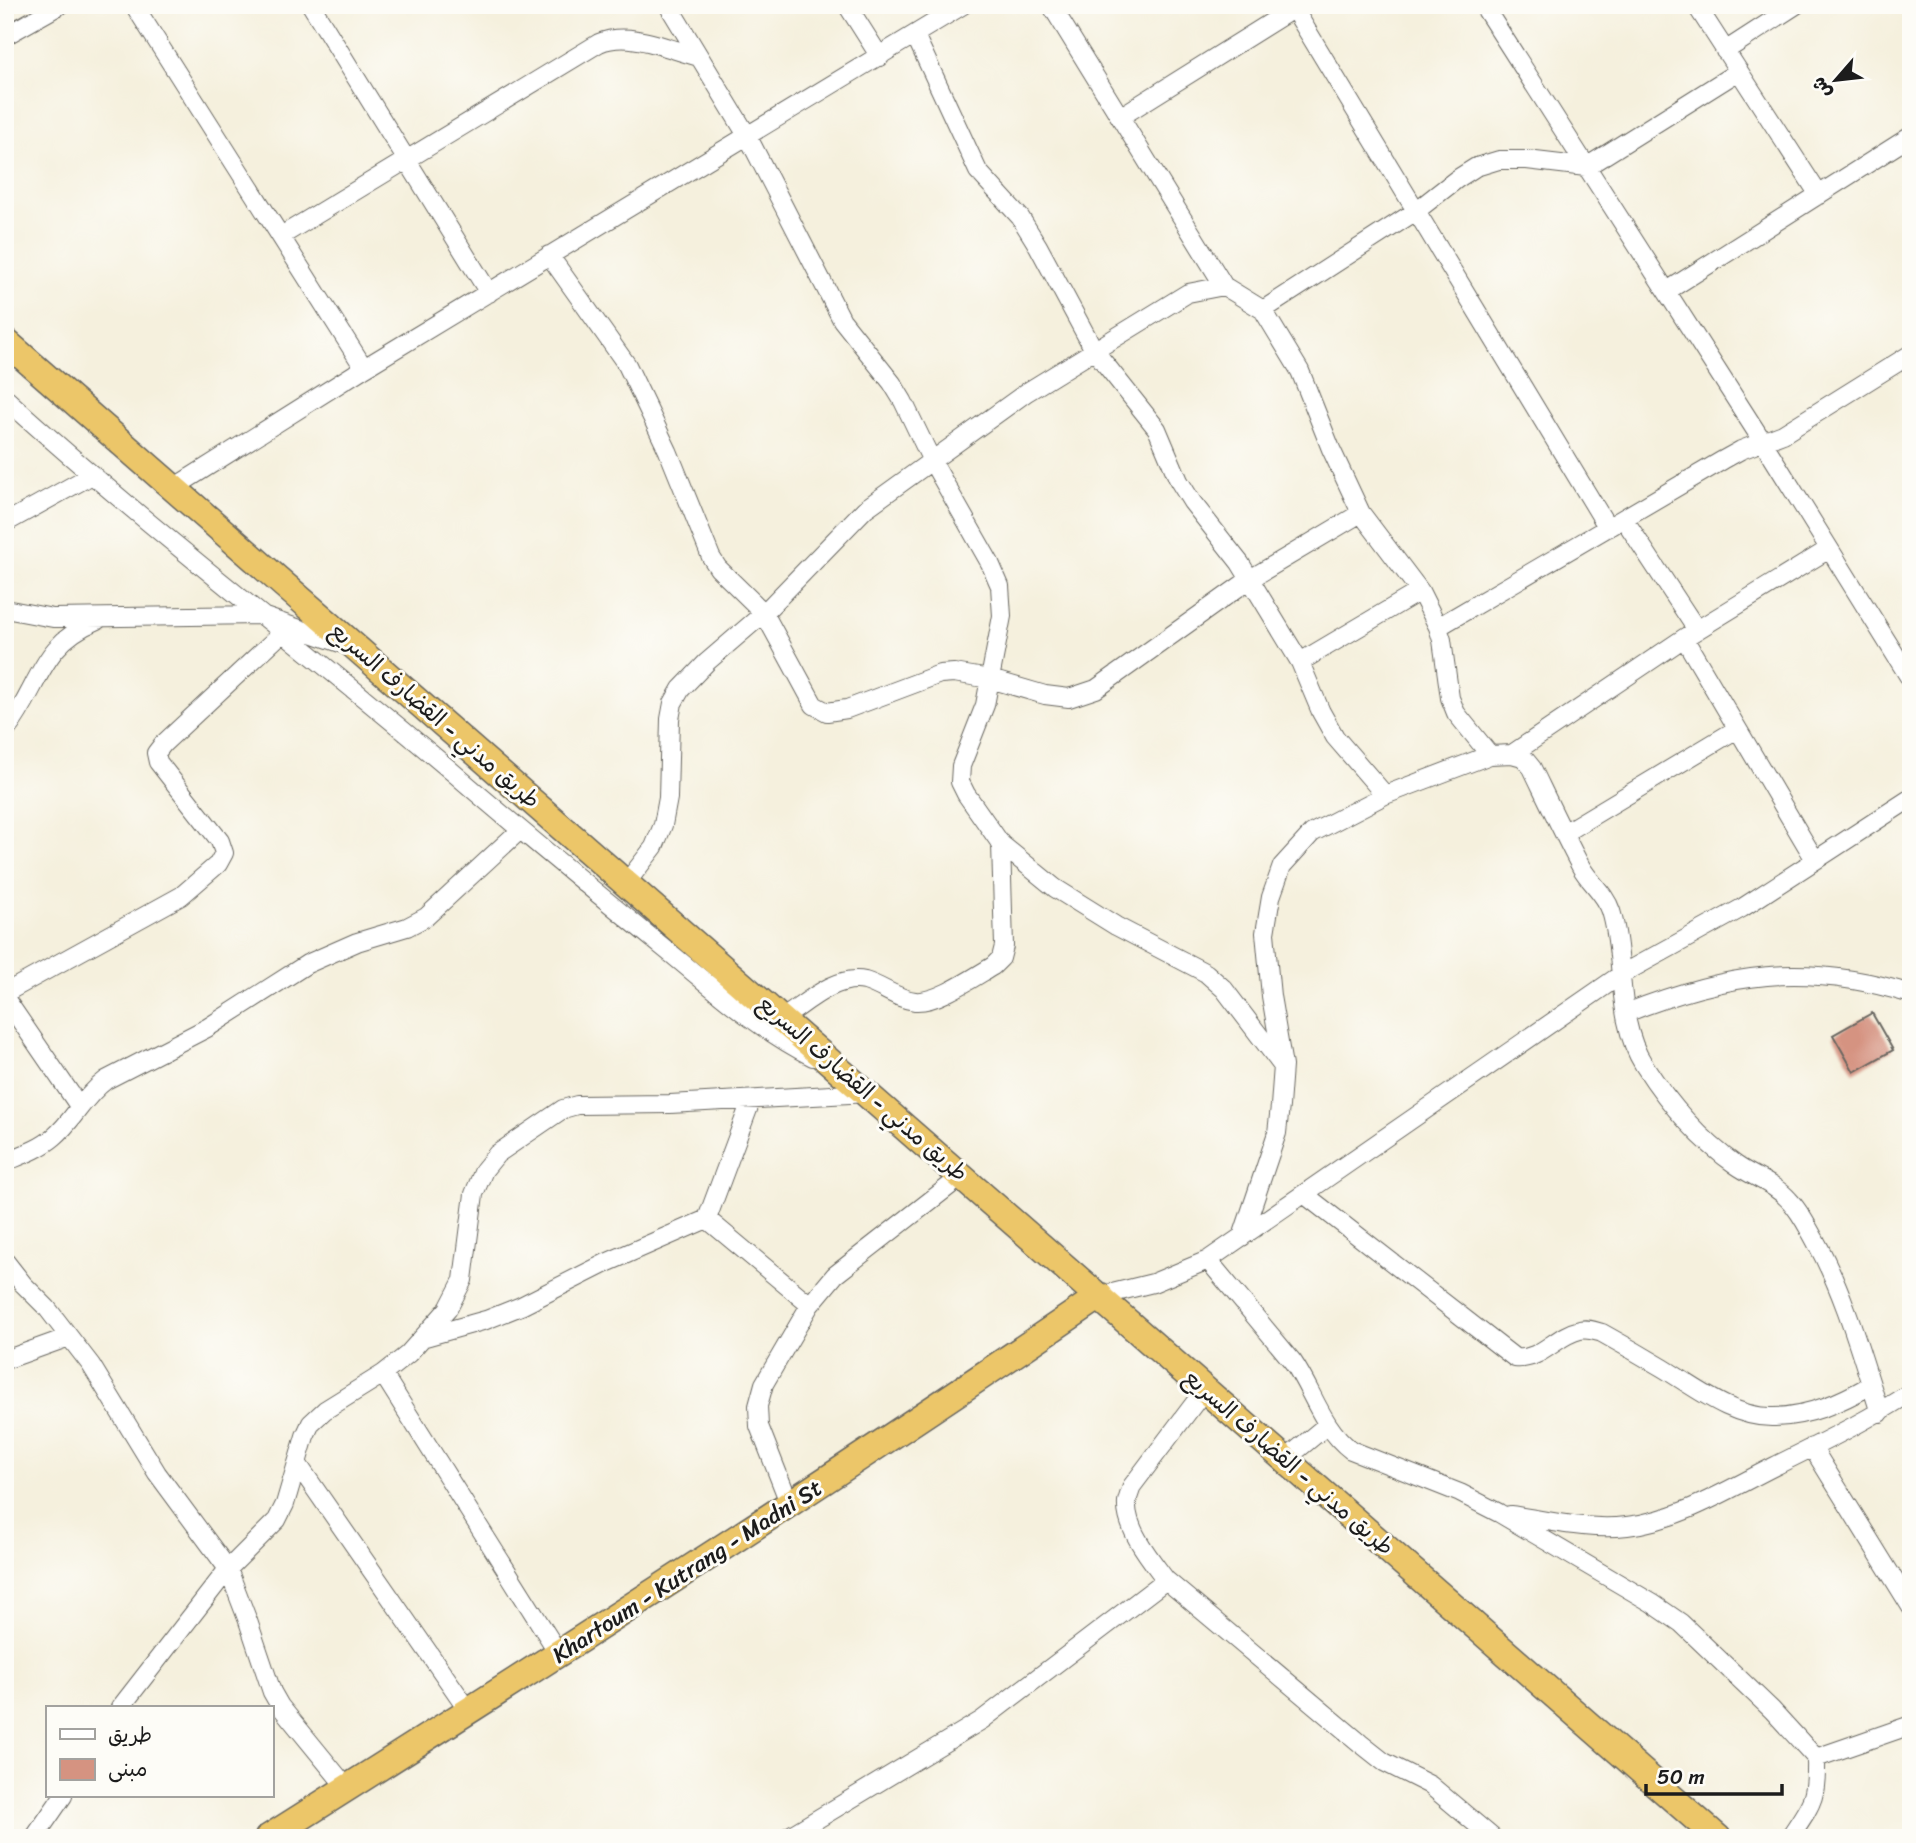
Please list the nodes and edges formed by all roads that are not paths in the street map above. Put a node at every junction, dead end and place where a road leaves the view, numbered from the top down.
1 (60, 5) edge
2 (134, 5) edge
3 (311, 5) edge
4 (668, 5) edge
5 (847, 5) edge
6 (963, 5) edge
7 (1051, 5) edge
8 (1483, 5) edge
9 (1696, 5) edge
10 (1796, 5) edge
11 (1297, 7) edge
12 (915, 35) junction
13 (5, 36) edge
14 (1725, 51) junction
15 (699, 57) junction
16 (880, 57) junction
17 (1739, 71) junction
18 (1120, 117) junction
19 (1911, 136) edge
20 (748, 137) junction
21 (407, 160) junction
22 (1586, 167) junction
23 (1819, 195) junction
24 (1416, 211) junction
25 (281, 236) junction
26 (549, 255) junction
27 (1224, 286) junction
28 (1667, 292) junction
29 (489, 293) junction
30 (1263, 310) junction
31 (5, 341) edge
32 (1094, 350) junction
33 (1911, 354) edge
34 (364, 368) junction
35 (5, 398) edge
36 (1763, 442) junction
37 (932, 461) junction
38 (92, 475) junction
39 (176, 487) junction
40 (1362, 513) junction
41 (5, 523) edge
42 (1616, 524) junction
43 (1829, 549) junction
44 (1250, 579) junction
45 (1420, 591) junction
46 (5, 609) edge
47 (764, 613) junction
48 (260, 615) junction
49 (104, 618) junction
50 (1438, 627) junction
51 (282, 633) junction
52 (1690, 634) junction
53 (360, 649) junction
54 (1300, 662) junction
55 (990, 679) junction
56 (1911, 680) edge
57 (1737, 729) junction
58 (5, 732) edge
59 (1512, 754) junction
60 (1490, 755) junction
61 (1385, 795) junction
62 (1911, 798) edge
63 (519, 831) junction
64 (1564, 833) junction
65 (1001, 844) junction
66 (1815, 860) junction
67 (627, 882) junction
68 (1622, 974) junction
69 (1911, 994) edge
70 (5, 995) edge
71 (1626, 1013) junction
72 (783, 1018) junction
73 (1283, 1066) junction
74 (844, 1072) junction
75 (868, 1093) junction
76 (751, 1101) junction
77 (79, 1106) junction
78 (5, 1163) edge
79 (962, 1176) junction
80 (1304, 1194) junction
81 (707, 1219) junction
82 (1242, 1237) junction
83 (1208, 1260) junction
84 (5, 1261) edge
85 (1100, 1296) junction
86 (810, 1305) junction
87 (69, 1337) junction
88 (425, 1337) junction
89 (5, 1360) edge
90 (383, 1374) junction
91 (1871, 1385) junction
92 (1206, 1388) junction
93 (1911, 1392) edge
94 (1880, 1413) junction
95 (1327, 1425) junction
96 (1812, 1447) junction
97 (1286, 1459) junction
98 (297, 1463) junction
99 (790, 1504) junction
100 (1499, 1513) junction
101 (228, 1569) junction
102 (1166, 1580) junction
103 (1911, 1607) edge
104 (559, 1654) junction
105 (122, 1706) edge
106 (469, 1711) junction
107 (1911, 1725) edge
108 (1816, 1758) junction
109 (347, 1788) junction
110 (62, 1798) edge
111 (1710, 1835) edge
112 (34, 1838) edge
113 (268, 1838) edge
114 (786, 1838) edge
115 (1493, 1838) edge
116 (1789, 1838) edge

1 - 13 street
2 - 25 street
3 - 21 street
4 - 15 street
5 - 16 street
6 - 12 street
7 - 18 street
8 - 22 street
9 - 14 street
10 - 14 street
11 - 18 street
11 - 24 street
12 - 16 street
12 - 32 street
14 - 17 street
15 - 20 street
15 - 21 street
16 - 20 street
17 - 22 street
17 - 23 street
18 - 27 street
19 - 23 street
20 - 26 street
20 - 37 street
21 - 25 street
21 - 29 street
22 - 24 street
22 - 28 street
23 - 28 street
24 - 30 street
24 - 42 street
25 - 34 street
26 - 29 street
26 - 47 street
27 - 30 street
27 - 32 street
28 - 36 street
29 - 34 street
30 - 40 street
31 - 39 highway, طريق مدني - القضارف السريع
32 - 37 street
32 - 44 street
33 - 36 street
34 - 39 street
35 - 38 street
36 - 42 street
36 - 43 street
37 - 47 street
37 - 55 street
38 - 41 street
38 - 48 street
39 - 53 highway, طريق مدني - القضارف السريع
40 - 44 street
40 - 45 street
42 - 50 street
42 - 52 street
43 - 52 street
43 - 56 street
44 - 54 street
44 - 55 street
45 - 50 street
45 - 54 street
46 - 49 street
47 - 55 street
47 - 67 street
48 - 49 street
48 - 51 street
48 - 53 street
49 - 58 street
50 - 60 street
51 - 63 street
51 - 70 street
52 - 57 street
52 - 59 street
53 - 67 highway, طريق مدني - القضارف السريع
54 - 61 street
55 - 65 street
57 - 64 street
57 - 66 street
59 - 60 street
59 - 64 street
60 - 61 street
61 - 73 street
62 - 66 street
63 - 74 street
63 - 77 street
64 - 68 street
65 - 72 street
65 - 73 street
66 - 68 street
67 - 72 highway, طريق مدني - القضارف السريع
68 - 71 street
68 - 80 street
69 - 71 street
70 - 77 street
71 - 91 street
72 - 74 highway, طريق مدني - القضارف السريع
73 - 82 street
74 - 75 highway, طريق مدني - القضارف السريع
75 - 76 street
75 - 79 highway, طريق مدني - القضارف السريع
76 - 81 street
76 - 88 street
77 - 78 street
79 - 85 highway, طريق مدني - القضارف السريع
79 - 86 street
80 - 82 street
80 - 91 street
81 - 86 street
81 - 88 street
82 - 83 street
83 - 85 street
83 - 95 street
84 - 87 street
85 - 92 highway, طريق مدني - القضارف السريع
85 - 99 highway, Khartoum - Kutrang - Madni St
86 - 99 street
87 - 89 street
87 - 101 street
88 - 90 street
90 - 98 street
90 - 104 street
91 - 94 street
92 - 97 highway, طريق مدني - القضارف السريع
92 - 102 street
93 - 94 street
94 - 96 street
95 - 97 street
95 - 100 street
96 - 100 street
96 - 103 street
97 - 111 highway, طريق مدني - القضارف السريع
98 - 101 street
98 - 106 street
99 - 104 highway, Khartoum - Kutrang - Madni St
100 - 108 street
101 - 105 street
101 - 109 street
102 - 114 street
102 - 115 street
104 - 106 highway, Khartoum - Kutrang - Madni St
106 - 109 highway, Khartoum - Kutrang - Madni St
107 - 108 street
108 - 116 street
109 - 113 highway, Khartoum - Kutrang - Madni St
110 - 112 street

